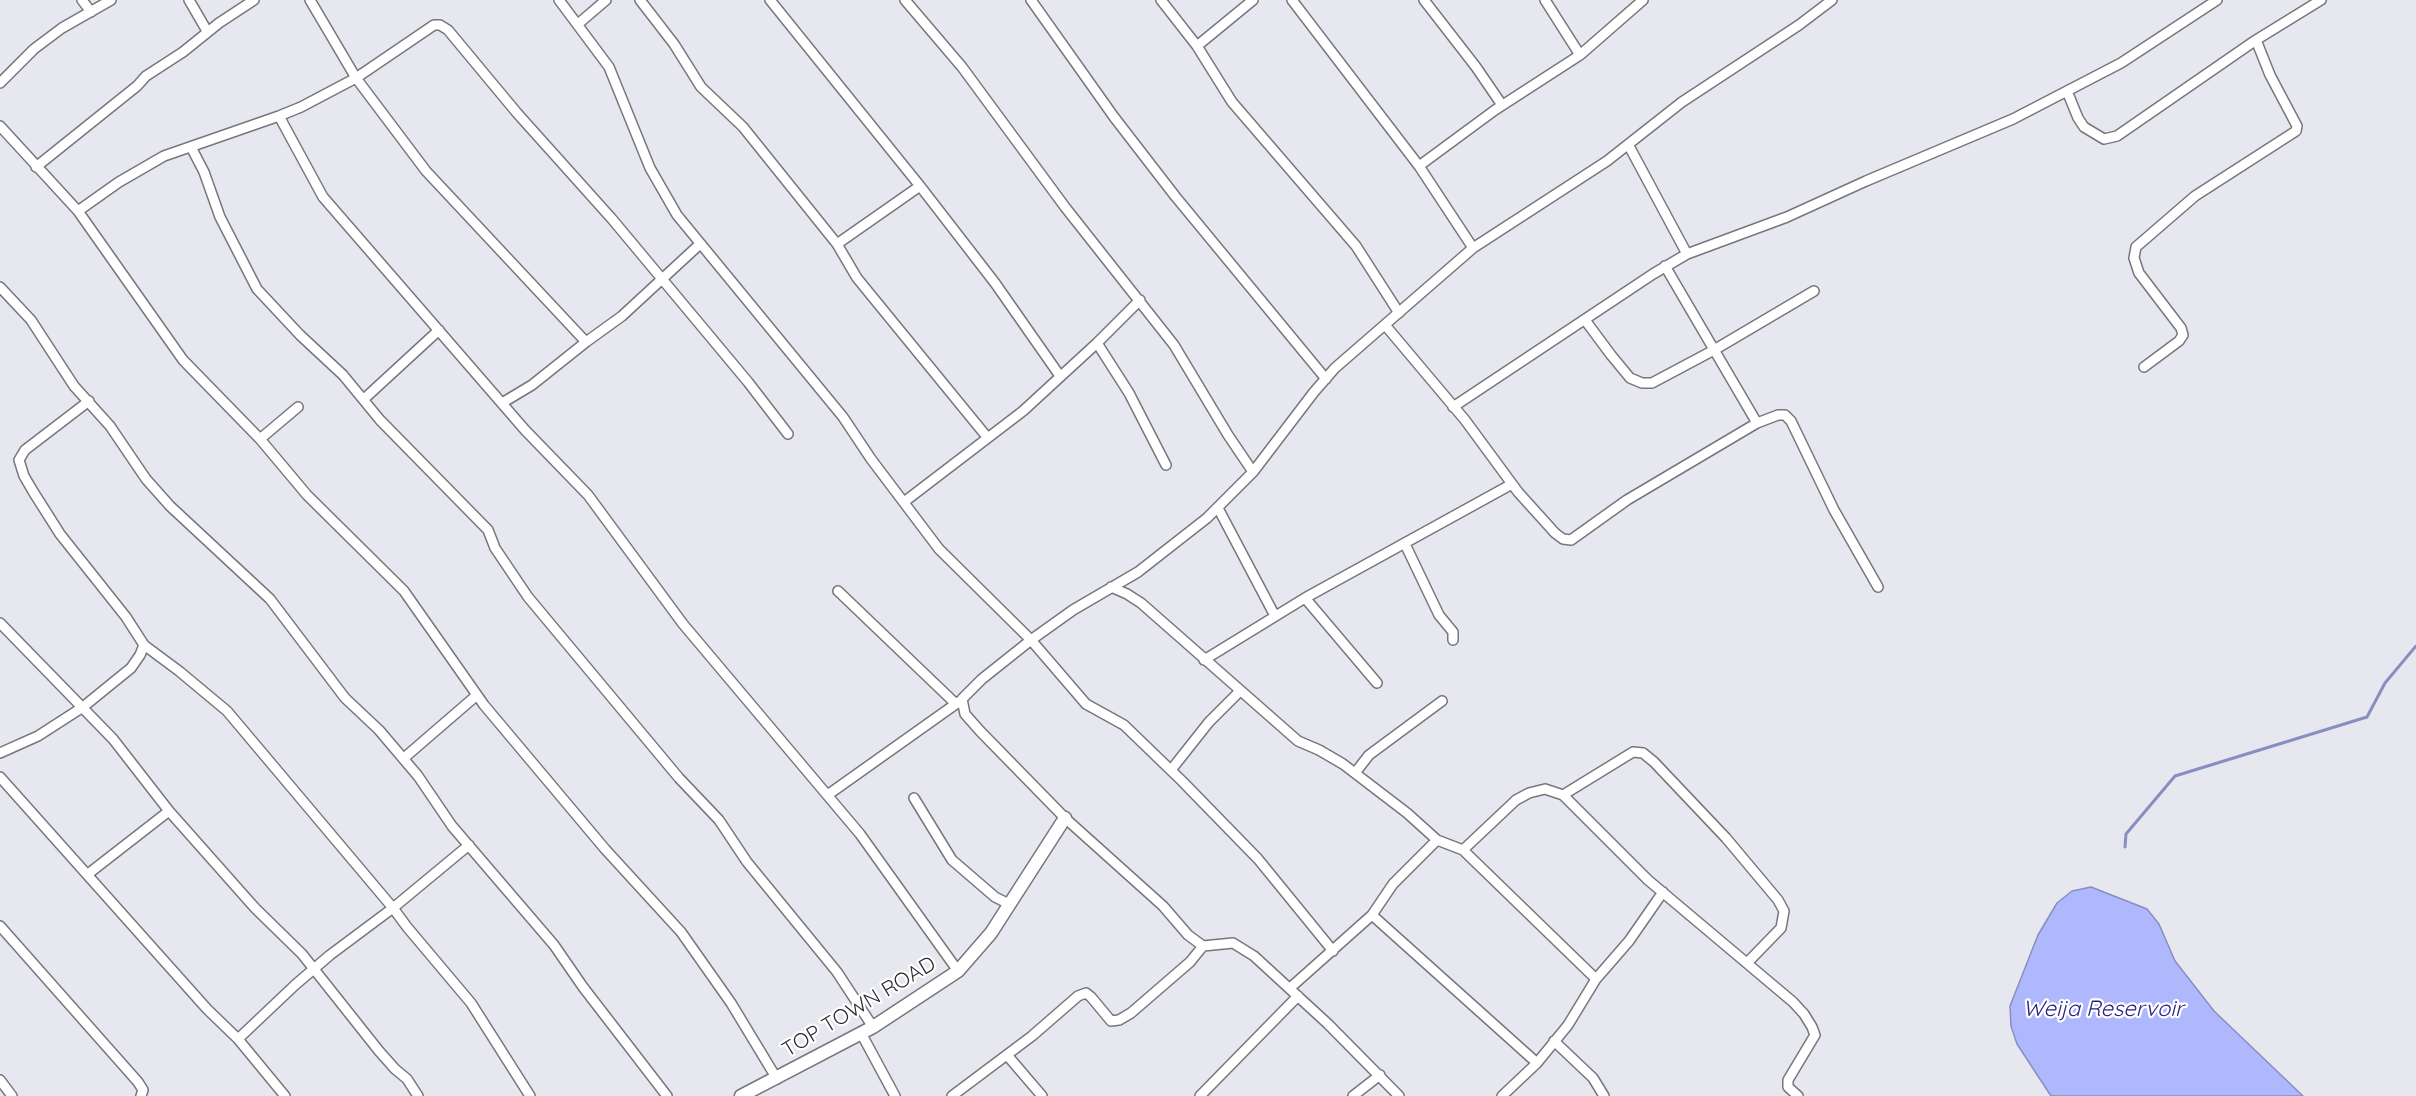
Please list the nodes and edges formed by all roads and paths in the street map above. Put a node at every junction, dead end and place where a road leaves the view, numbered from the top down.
1 (82, 0) edge
2 (111, 0) edge
3 (189, 0) edge
4 (254, 0) edge
5 (310, 0) edge
6 (559, 0) edge
7 (606, 0) edge
8 (640, 0) edge
9 (770, 0) edge
10 (905, 0) edge
11 (1031, 0) edge
12 (1161, 0) edge
13 (1253, 0) edge
14 (1292, 0) edge
15 (1424, 0) edge
16 (1545, 0) edge
17 (1643, 0) edge
18 (1832, 0) edge
19 (2217, 0) edge
20 (2321, 0) edge
21 (92, 12) junction
22 (578, 24) junction
23 (207, 31) junction
24 (2256, 40) junction
25 (1197, 46) junction
26 (1580, 55) junction
27 (356, 78) junction
28 (0, 83) edge
29 (2067, 91) junction
30 (1502, 105) junction
31 (279, 116) junction
32 (0, 126) edge
33 (1629, 146) junction
34 (191, 147) junction
35 (1419, 166) junction
36 (36, 167) junction
37 (920, 186) junction
38 (78, 211) junction
39 (700, 244) junction
40 (837, 244) junction
41 (1473, 248) junction
42 (1687, 254) junction
43 (1665, 266) junction
44 (661, 279) junction
45 (0, 287) edge
46 (1814, 291) dead end
47 (1140, 300) junction
48 (1399, 313) junction
49 (1585, 320) junction
50 (1385, 325) junction
51 (440, 330) junction
52 (586, 342) junction
53 (1097, 343) junction
54 (1714, 350) junction
55 (2144, 367) dead end
56 (1060, 376) junction
57 (1326, 379) junction
58 (364, 399) junction
59 (89, 401) junction
60 (502, 403) junction
61 (298, 407) dead end
62 (1453, 407) junction
63 (1758, 423) junction
64 (788, 434) dead end
65 (987, 437) junction
66 (260, 439) junction
67 (1166, 465) dead end
68 (1253, 472) junction
69 (1512, 484) junction
70 (904, 502) junction
71 (1218, 508) junction
72 (1405, 544) junction
73 (1111, 587) junction
74 (1878, 587) dead end
75 (838, 591) dead end
76 (1305, 598) junction
77 (1275, 616) junction
78 (0, 623) edge
79 (1032, 640) junction
80 (1453, 640) dead end
81 (144, 645) junction
82 (1204, 660) junction
83 (1377, 683) dead end
84 (1240, 691) junction
85 (477, 695) junction
86 (959, 701) junction
87 (1442, 701) dead end
88 (83, 707) junction
89 (0, 753) edge
90 (404, 758) junction
91 (1171, 770) junction
92 (1355, 773) junction
93 (0, 777) edge
94 (828, 794) junction
95 (1563, 795) junction
96 (914, 798) dead end
97 (169, 811) junction
98 (1065, 818) junction
99 (1437, 840) junction
100 (469, 845) junction
101 (1463, 850) junction
102 (88, 874) junction
103 (1663, 892) junction
104 (1009, 904) junction
105 (393, 908) junction
106 (1372, 915) junction
107 (0, 926) edge
108 (1203, 946) junction
109 (1333, 951) junction
110 (1746, 963) junction
111 (313, 970) junction
112 (958, 970) junction
113 (1596, 979) junction
114 (1290, 988) junction
115 (1298, 996) junction
116 (867, 1030) junction
117 (238, 1039) junction
118 (1554, 1041) junction
119 (1007, 1055) junction
120 (1537, 1063) junction
121 (1380, 1075) junction
122 (777, 1079) junction
123 (0, 1080) edge
124 (12, 1096) edge
125 (141, 1096) edge
126 (285, 1096) edge
127 (418, 1096) edge
128 (530, 1096) edge
129 (667, 1096) edge
130 (741, 1096) edge
131 (895, 1096) edge
132 (951, 1096) edge
133 (1042, 1096) edge
134 (1200, 1096) edge
135 (1353, 1096) edge
136 (1399, 1096) edge
137 (1502, 1096) edge
138 (1604, 1096) edge
139 (1798, 1096) edge

1 - 21 street
2 - 21 street
3 - 23 street
4 - 23 street
5 - 27 street
6 - 22 street
7 - 22 street
8 - 40 street
9 - 37 street
10 - 47 street
11 - 57 street
12 - 25 street
13 - 25 street
14 - 35 street
15 - 30 street
16 - 26 street
17 - 26 street
18 - 33 street
19 - 29 street
20 - 24 street
21 - 28 street
22 - 39 street
23 - 36 street
24 - 29 street
24 - 55 street
25 - 48 street
26 - 30 street
27 - 31 street
27 - 44 street
27 - 52 street
29 - 42 street
30 - 35 street
31 - 34 street
31 - 51 street
32 - 36 street
33 - 41 street
33 - 42 street
34 - 38 street
34 - 58 street
35 - 41 street
36 - 38 street
37 - 40 street
37 - 56 street
38 - 66 street
39 - 44 street
39 - 70 street
40 - 65 street
41 - 48 street
42 - 43 street
43 - 49 street
43 - 54 street
44 - 52 street
44 - 64 street
45 - 59 street
46 - 54 street
47 - 53 street
47 - 68 street
48 - 50 street
49 - 54 street
49 - 62 street
50 - 57 street
50 - 62 street
51 - 58 street
51 - 60 street
52 - 60 street
53 - 56 street
53 - 67 street
54 - 63 street
56 - 65 street
57 - 68 street
58 - 116 street
59 - 81 street
59 - 90 street
60 - 94 street
61 - 66 street
62 - 69 street
63 - 69 street
63 - 74 street
65 - 70 street
66 - 85 street
68 - 71 street
69 - 72 street
70 - 79 street
71 - 73 street
71 - 77 street
72 - 76 street
72 - 80 street
73 - 79 street
73 - 82 street
75 - 86 street
76 - 77 street
76 - 83 street
77 - 82 street
78 - 88 street
79 - 86 street
79 - 91 street
81 - 88 street
81 - 105 street
82 - 84 street
84 - 91 street
84 - 92 street
85 - 90 street
85 - 122 street
86 - 94 street
86 - 98 street
87 - 92 street
88 - 89 street
88 - 97 street
90 - 100 street
91 - 109 street
92 - 99 street
93 - 102 street
94 - 112 street
95 - 101 street
95 - 103 street
95 - 110 street
96 - 104 street
97 - 102 street
97 - 111 street
98 - 104 street, TOP TOWN ROAD
98 - 108 street
99 - 101 street
99 - 106 street
100 - 105 street
100 - 129 street
101 - 113 street
102 - 117 street
103 - 110 street
103 - 113 street
104 - 112 street, TOP TOWN ROAD
105 - 111 street
105 - 128 street
106 - 109 street
106 - 120 street
107 - 125 street
108 - 114 street
108 - 119 street
109 - 114 street
110 - 139 street
111 - 117 street
111 - 127 street
112 - 116 street, TOP TOWN ROAD
113 - 118 street
114 - 115 street
115 - 121 street
115 - 134 street
116 - 122 street, TOP TOWN ROAD
116 - 131 street
117 - 126 street
118 - 120 street
118 - 138 street
119 - 132 street
119 - 133 street
120 - 137 street
121 - 135 street
121 - 136 street
122 - 130 street, TOP TOWN ROAD
123 - 124 street

